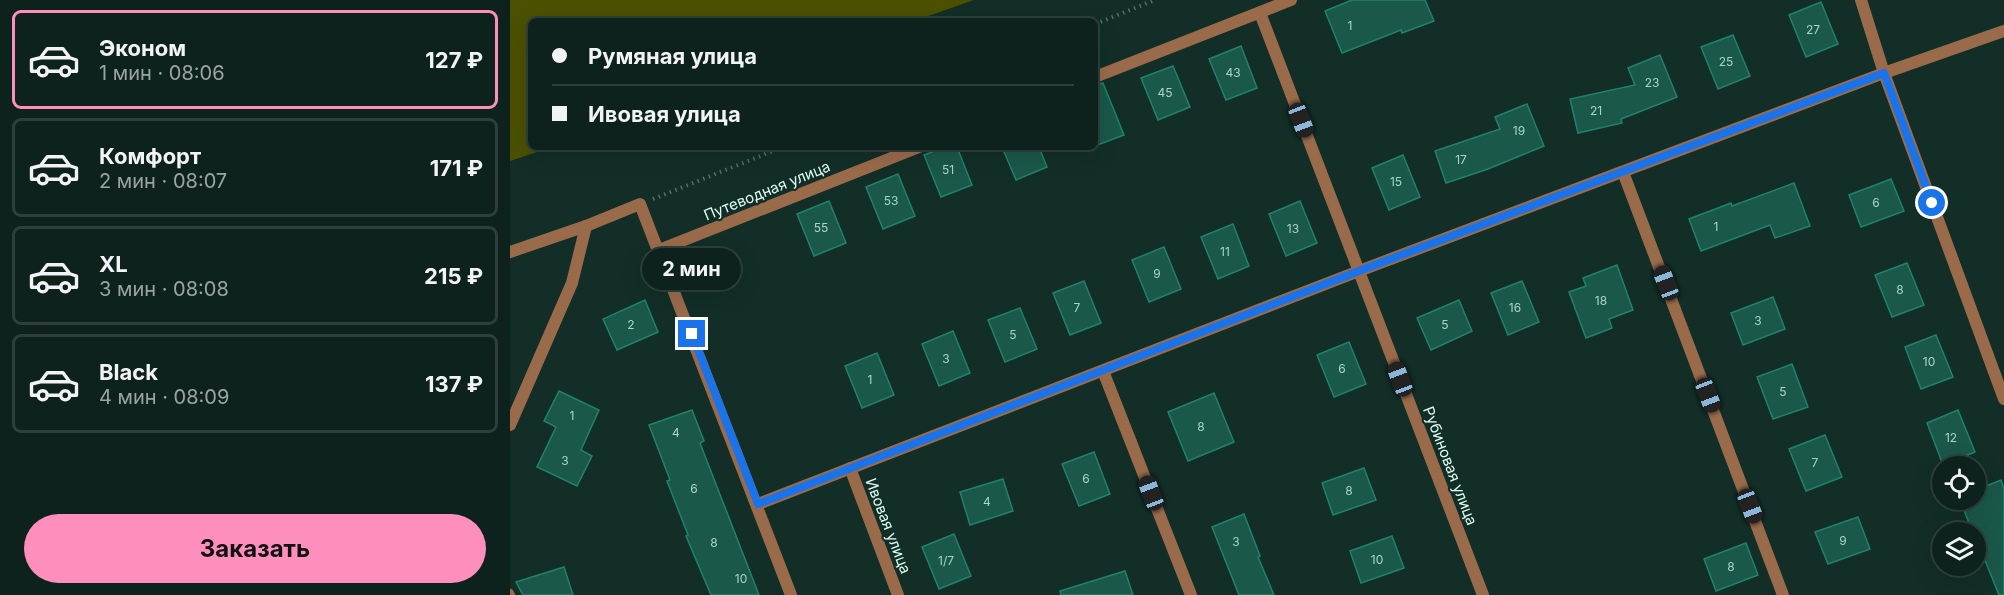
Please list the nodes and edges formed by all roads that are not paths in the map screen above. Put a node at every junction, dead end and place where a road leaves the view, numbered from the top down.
1 (1291, 0) edge
2 (1861, 0) edge
3 (1260, 13) junction
4 (2004, 31) edge
5 (1884, 73) junction
6 (1098, 77) edge
7 (911, 150) edge
8 (1623, 172) junction
9 (586, 226) junction
10 (659, 250) junction
11 (510, 252) edge
12 (1359, 271) junction
13 (1103, 370) junction
14 (2004, 399) edge
15 (510, 425) edge
16 (850, 468) junction
17 (758, 504) junction
18 (791, 595) edge
19 (898, 595) edge
20 (1191, 595) edge
21 (1483, 595) edge
22 (1784, 595) edge

1 - 3 street
2 - 5 street
3 - 6 street
3 - 12 street, Рубиновая улица
4 - 5 street
5 - 8 street
5 - 14 street
7 - 10 street, Путеводная улица
8 - 12 street
8 - 22 street
9 - 10 street
9 - 11 street
9 - 15 street
10 - 17 street
12 - 13 street
12 - 21 street, Рубиновая улица
13 - 16 street
13 - 20 street
16 - 17 street
16 - 19 street, Ивовая улица
17 - 18 street

